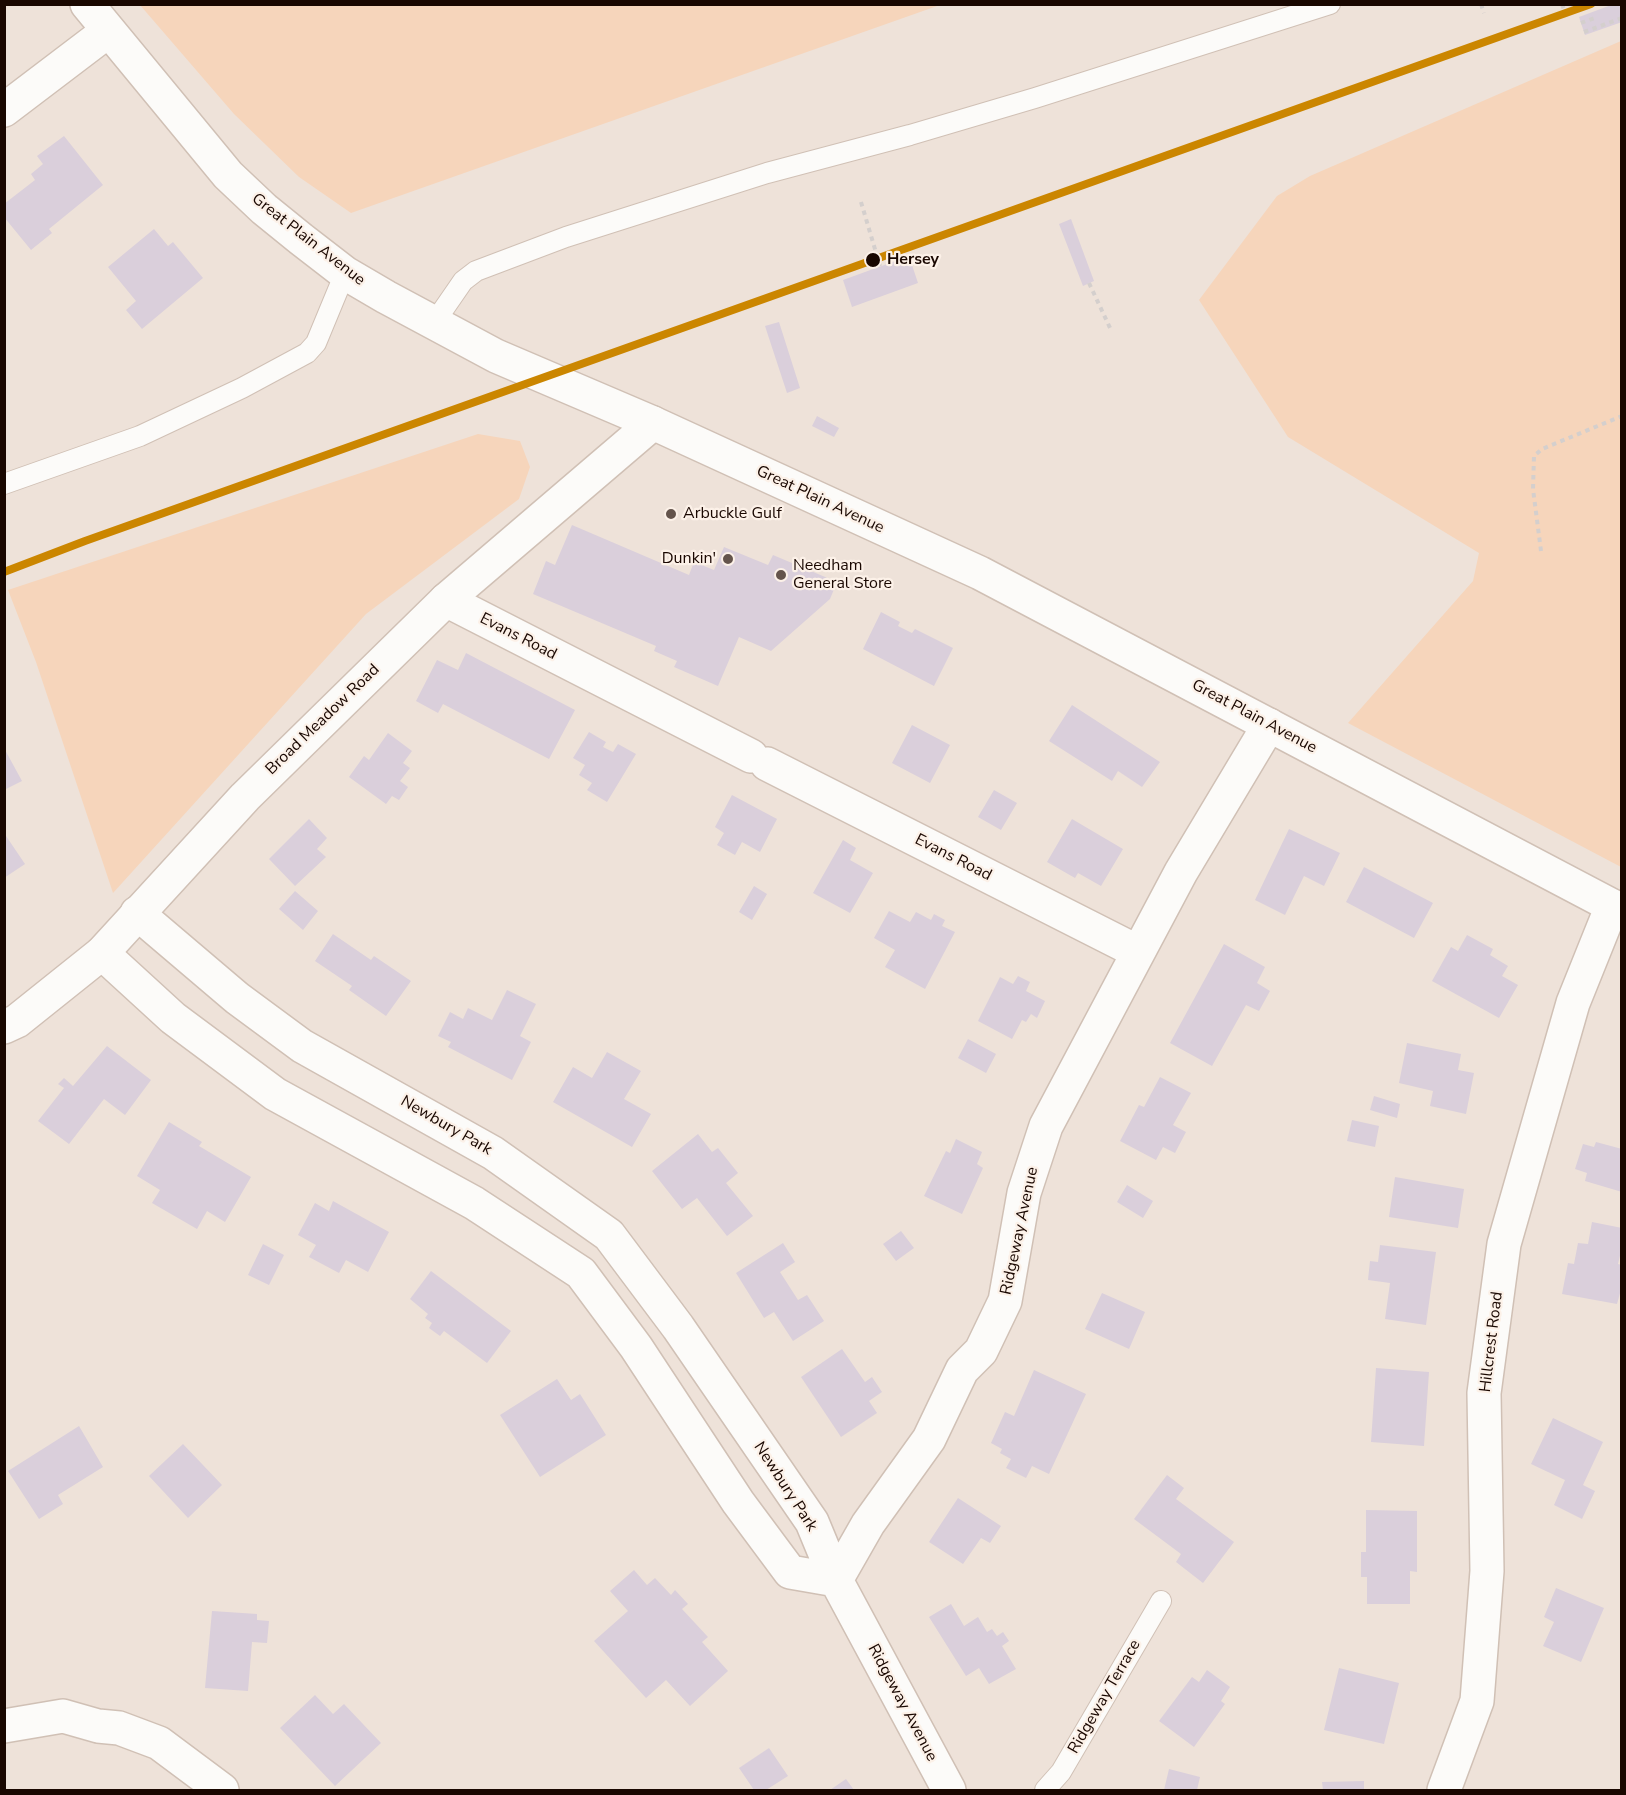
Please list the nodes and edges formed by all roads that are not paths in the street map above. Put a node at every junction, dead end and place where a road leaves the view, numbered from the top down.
1 (87, 4) edge
2 (1330, 4) edge
3 (108, 31) junction
4 (4, 110) edge
5 (345, 273) junction
6 (434, 323) junction
7 (653, 423) junction
8 (4, 484) edge
9 (446, 600) junction
10 (1269, 725) junction
11 (1617, 908) edge
12 (138, 913) junction
13 (1138, 952) junction
14 (102, 953) junction
15 (4, 1027) edge
16 (836, 1580) junction
17 (1161, 1601) dead end
18 (4, 1726) edge
19 (222, 1791) edge
20 (949, 1791) edge
21 (1045, 1791) edge
22 (1444, 1791) edge

1 - 3 street, Great Plain Avenue
2 - 6 lane
3 - 4 street
3 - 5 street, Great Plain Avenue
5 - 6 street, Great Plain Avenue
5 - 8 lane
6 - 7 street, Great Plain Avenue
7 - 9 street, Broad Meadow Road
7 - 10 street, Great Plain Avenue
9 - 12 street, Broad Meadow Road
9 - 13 street, Evans Road
10 - 11 street, Great Plain Avenue
10 - 13 street, Ridgeway Avenue
11 - 22 street, Hillcrest Road
12 - 14 street, Broad Meadow Road
12 - 16 street, Newbury Park
13 - 16 street, Ridgeway Avenue
14 - 15 street, Broad Meadow Road
14 - 16 street
16 - 20 street, Ridgeway Avenue
17 - 21 lane, Ridgeway Terrace
18 - 19 street

